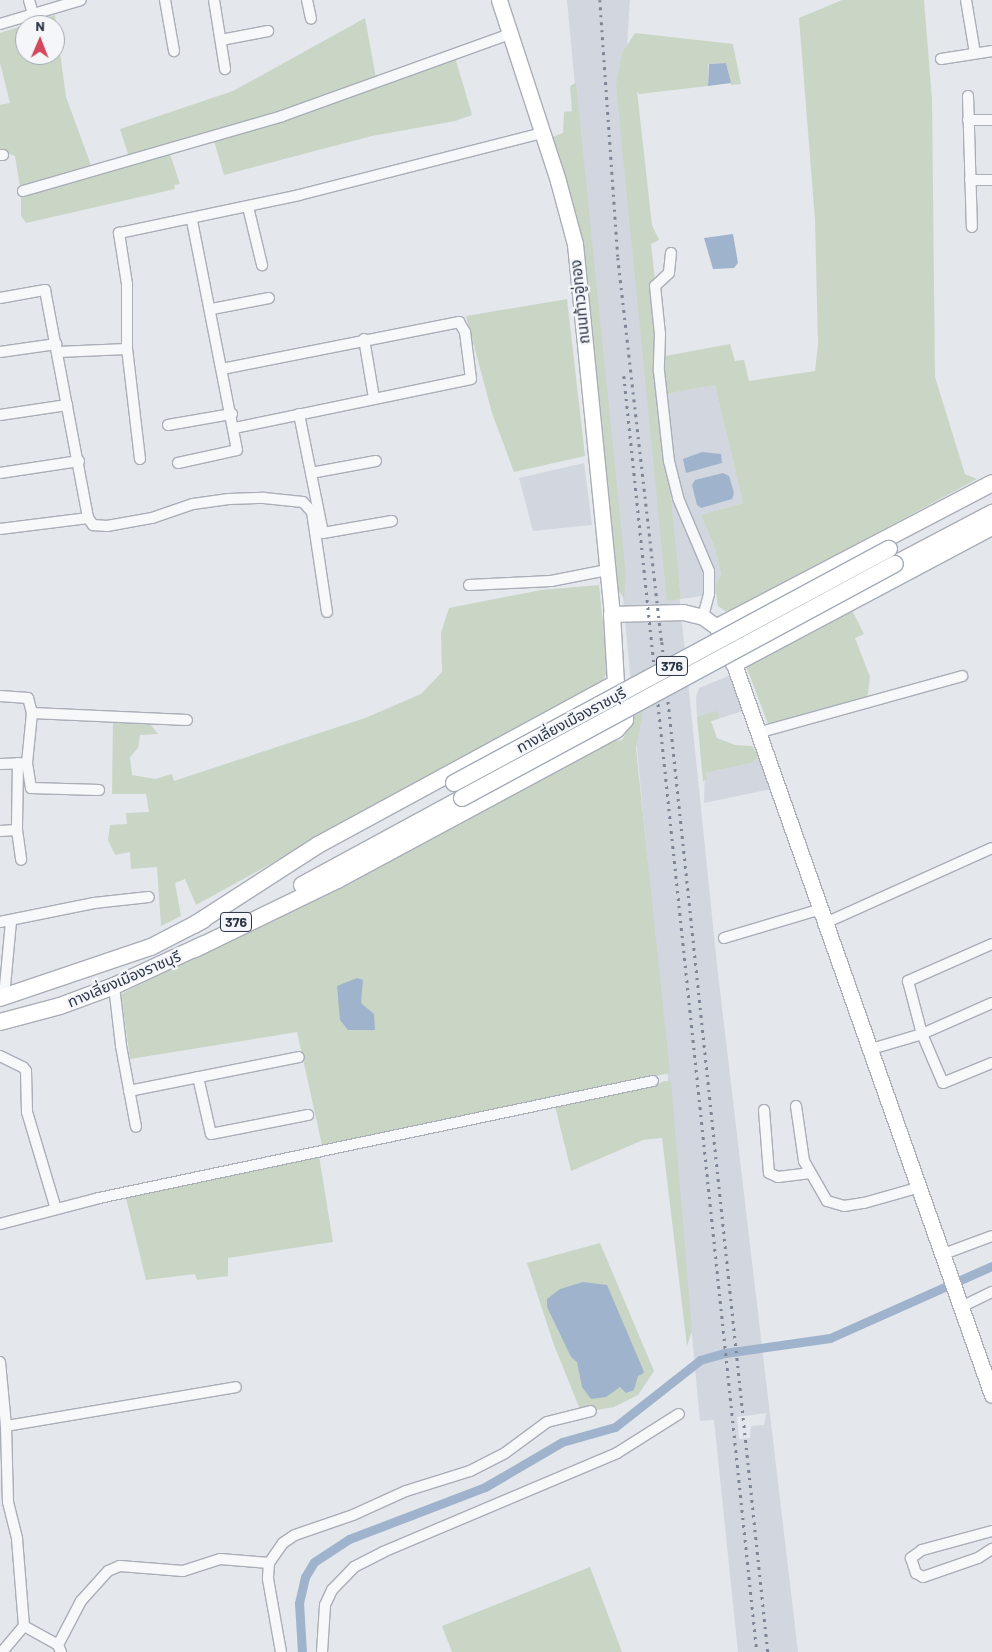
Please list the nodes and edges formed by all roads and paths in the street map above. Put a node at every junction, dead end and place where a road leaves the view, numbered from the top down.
1 (30, 0) edge
2 (81, 0) edge
3 (165, 0) edge
4 (214, 0) edge
5 (306, 0) edge
6 (499, 0) edge
7 (966, 0) edge
8 (33, 14) junction
9 (311, 19) dead end
10 (0, 24) edge
11 (268, 31) dead end
12 (510, 34) junction
13 (221, 40) junction
14 (174, 51) dead end
15 (992, 51) edge
16 (975, 53) junction
17 (941, 60) dead end
18 (225, 69) dead end
19 (968, 96) dead end
20 (968, 120) junction
21 (992, 120) edge
22 (542, 133) junction
23 (970, 180) junction
24 (992, 180) edge
25 (23, 191) dead end
26 (248, 207) junction
27 (192, 220) junction
28 (972, 227) dead end
29 (671, 254) dead end
30 (262, 265) dead end
31 (0, 298) edge
32 (269, 298) dead end
33 (212, 309) junction
34 (364, 339) junction
35 (57, 348) junction
36 (126, 350) junction
37 (0, 352) edge
38 (222, 369) junction
39 (374, 398) junction
40 (68, 405) junction
41 (232, 414) junction
42 (299, 414) junction
43 (0, 415) edge
44 (168, 425) dead end
45 (234, 428) junction
46 (140, 459) dead end
47 (79, 461) junction
48 (376, 461) dead end
49 (178, 463) dead end
50 (0, 474) edge
51 (310, 474) junction
52 (992, 483) edge
53 (992, 492) edge
54 (992, 513) edge
55 (88, 518) junction
56 (392, 520) dead end
57 (992, 526) edge
58 (0, 529) edge
59 (607, 570) junction
60 (469, 585) dead end
61 (327, 612) dead end
62 (612, 614) junction
63 (703, 617) junction
64 (717, 627) junction
65 (734, 664) junction
66 (962, 676) dead end
67 (616, 683) junction
68 (0, 696) edge
69 (32, 712) junction
70 (187, 720) dead end
71 (757, 733) junction
72 (23, 763) junction
73 (0, 764) edge
74 (99, 790) dead end
75 (17, 830) junction
76 (0, 831) edge
77 (992, 848) edge
78 (21, 860) dead end
79 (149, 897) dead end
80 (821, 917) junction
81 (240, 919) junction
82 (5, 922) edge
83 (194, 925) junction
84 (724, 938) dead end
85 (992, 944) edge
86 (151, 947) junction
87 (195, 950) junction
88 (114, 986) junction
89 (46, 997) junction
90 (1, 1003) edge
91 (992, 1003) edge
92 (0, 1022) edge
93 (922, 1034) junction
94 (868, 1050) junction
95 (0, 1056) edge
96 (299, 1057) dead end
97 (992, 1063) edge
98 (198, 1077) junction
99 (653, 1082) dead end
100 (129, 1091) junction
101 (796, 1106) dead end
102 (764, 1110) dead end
103 (308, 1115) dead end
104 (136, 1127) dead end
105 (809, 1173) junction
106 (917, 1188) junction
107 (56, 1209) junction
108 (0, 1224) edge
109 (992, 1236) edge
110 (942, 1257) junction
111 (992, 1292) edge
112 (958, 1303) junction
113 (0, 1362) edge
114 (236, 1387) dead end
115 (992, 1395) edge
116 (591, 1411) dead end
117 (680, 1414) dead end
118 (6, 1426) junction
119 (992, 1531) edge
120 (992, 1549) edge
121 (268, 1563) junction
122 (24, 1626) junction
123 (60, 1648) edge
124 (2, 1652) edge
125 (281, 1652) edge
126 (322, 1652) edge

1 - 8 street
2 - 8 street
3 - 14 street
4 - 13 street
5 - 9 street
6 - 12 main road, ถนนท้าวอู่ทอง
7 - 16 street
8 - 10 street
11 - 13 street
12 - 22 main road, ถนนท้าวอู่ทอง
12 - 25 street
13 - 18 street
15 - 16 street
16 - 17 street
19 - 20 street
20 - 21 street
20 - 23 street
22 - 26 street
22 - 59 main road, ถนนท้าวอู่ทอง
23 - 24 street
23 - 28 street
26 - 27 street
26 - 30 street
27 - 33 street
27 - 36 street
29 - 63 street
31 - 35 street
32 - 33 street
33 - 38 street
34 - 38 street
34 - 39 street
34 - 39 street
35 - 36 street
35 - 37 street
35 - 40 street
36 - 46 street
38 - 41 street
39 - 42 street
40 - 43 street
40 - 47 street
41 - 44 street
41 - 45 street
42 - 45 street
42 - 51 street
45 - 49 street
47 - 50 street
47 - 55 street
48 - 51 street
51 - 56 street
52 - 64 main road
53 - 83 main road, ทางเลี่ยงเมืองราชบุรี / 376, bridge
54 - 81 main road, ทางเลี่ยงเมืองราชบุรี / 376, bridge
55 - 58 street
55 - 61 street
57 - 65 main road
59 - 60 street
59 - 62 main road, ถนนท้าวอู่ทอง
62 - 63 main road
62 - 67 main road
63 - 64 main road
64 - 65 main road
65 - 71 main road
66 - 71 street
67 - 83 main road
67 - 87 main road
68 - 69 street
69 - 70 street
69 - 72 street
71 - 80 main road
72 - 73 street
72 - 74 street
72 - 75 street
75 - 76 street
75 - 78 street
77 - 80 street
79 - 82 street
80 - 84 street
80 - 94 main road
81 - 87 main road, ทางเลี่ยงเมืองราชบุรี / 376
81 - 89 main road, ทางเลี่ยงเมืองราชบุรี / 376
82 - 90 street
83 - 86 main road, ทางเลี่ยงเมืองราชบุรี / 376
85 - 93 street
86 - 89 main road, ทางเลี่ยงเมืองราชบุรี / 376
86 - 90 main road, ทางเลี่ยงเมืองราชบุรี / 376
87 - 88 main road, ทางเลี่ยงเมืองราชบุรี / 376
88 - 92 main road, ทางเลี่ยงเมืองราชบุรี / 376
88 - 100 street
89 - 90 main road, ทางเลี่ยงเมืองราชบุรี / 376
91 - 93 street
93 - 94 street
93 - 97 street
94 - 106 main road
95 - 107 street
96 - 98 street
98 - 100 street
98 - 103 street
99 - 107 street
100 - 104 street
101 - 105 street
102 - 105 street
105 - 106 street
106 - 110 main road
107 - 108 street
109 - 110 street
110 - 112 main road
111 - 112 street
112 - 115 main road
113 - 118 street
114 - 118 street
116 - 121 street
117 - 126 street
118 - 122 street
119 - 120 street
121 - 123 street
121 - 125 street
122 - 123 street
122 - 124 street

